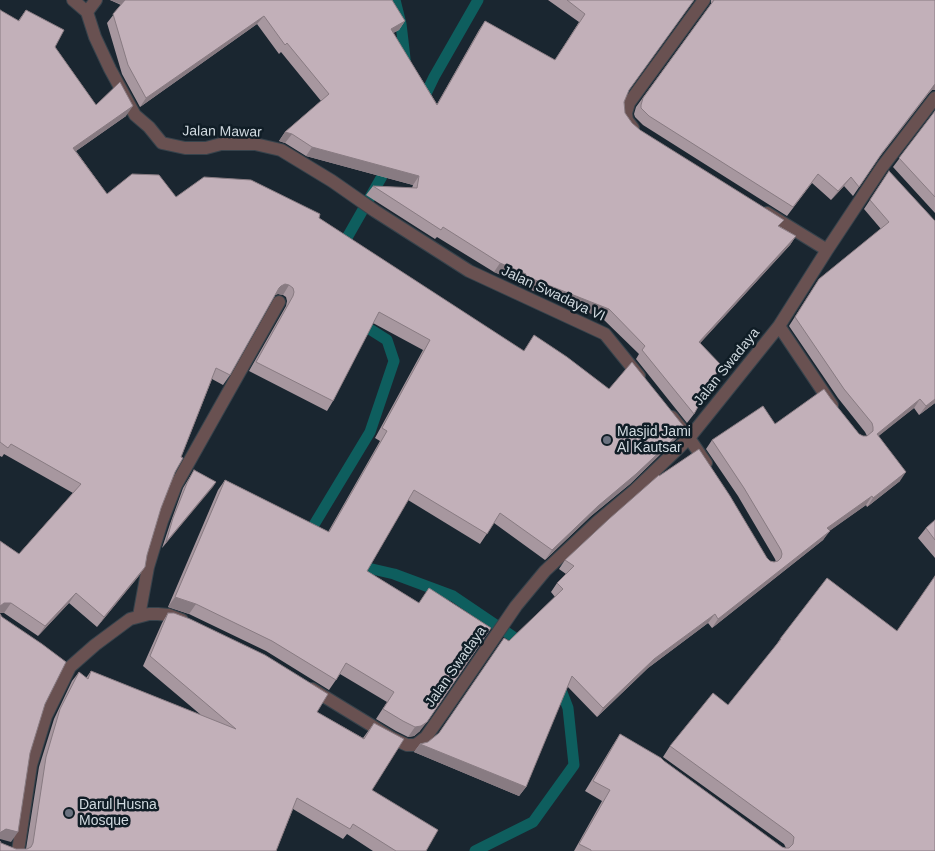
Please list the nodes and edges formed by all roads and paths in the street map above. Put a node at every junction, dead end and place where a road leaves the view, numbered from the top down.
1 (73, 0) edge
2 (96, 0) edge
3 (704, 0) edge
4 (86, 12) junction
5 (935, 98) edge
6 (646, 138) edge
7 (753, 204) edge
8 (375, 211) joint
9 (827, 250) junction
10 (280, 302) edge
11 (778, 326) junction
12 (647, 386) edge
13 (665, 408) edge
14 (842, 416) edge
15 (689, 438) junction
16 (710, 469) edge
17 (139, 616) junction
18 (194, 625) edge
19 (301, 683) edge
20 (12, 850) edge

1 - 4 street, Jalan Mawar
2 - 4 street
3 - 6 street
4 - 8 street, Jalan Mawar
5 - 9 street, Jalan Swadaya
7 - 9 street
8 - 12 street, Jalan Swadaya VI
9 - 11 street, Jalan Swadaya
10 - 17 street
11 - 14 street
11 - 15 street, Jalan Swadaya
13 - 15 street
15 - 16 street
15 - 19 street, Jalan Swadaya
17 - 18 street
17 - 20 street

